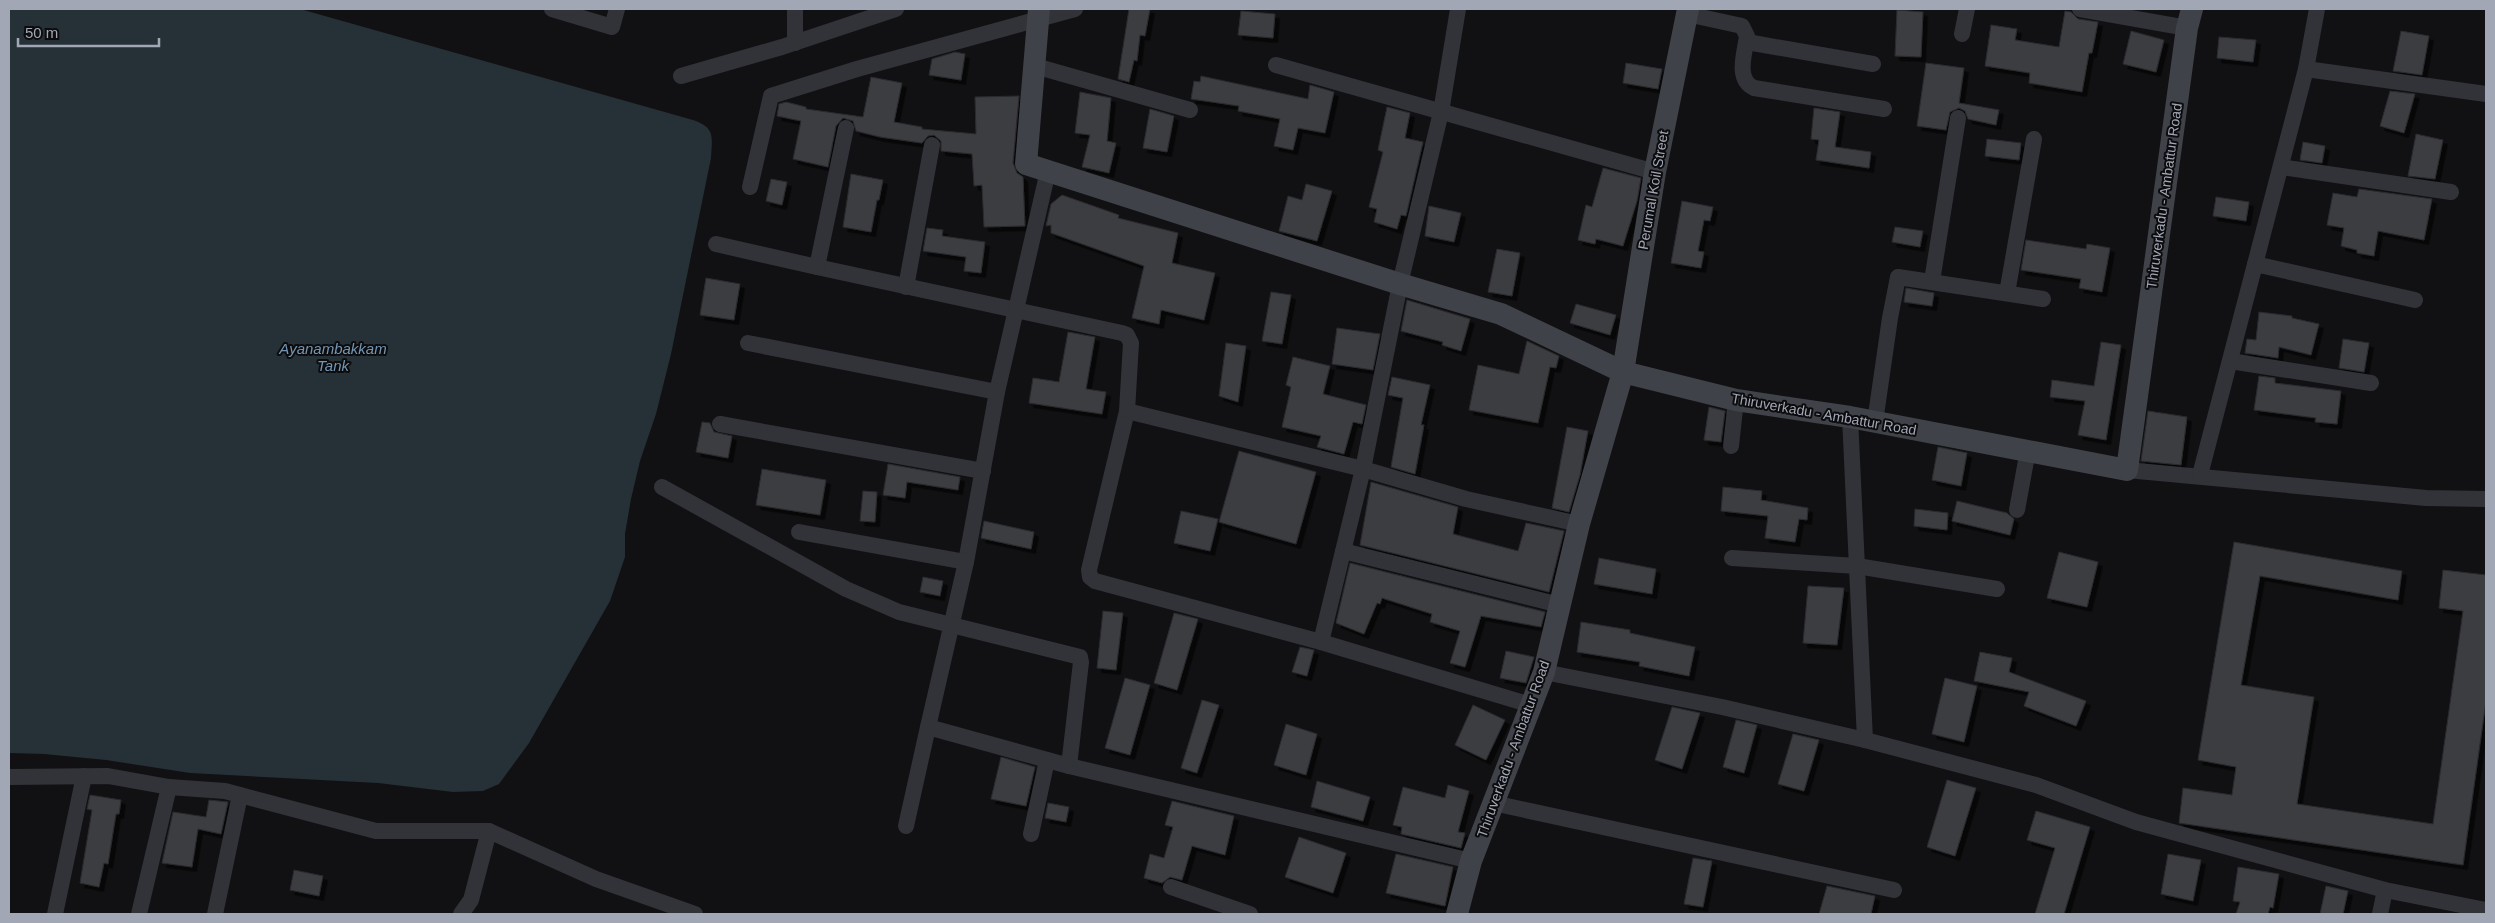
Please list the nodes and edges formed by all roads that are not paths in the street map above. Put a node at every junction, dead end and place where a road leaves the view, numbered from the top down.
1 (552, 9) edge
2 (617, 9) edge
3 (795, 9) edge
4 (1075, 9) edge
5 (1458, 9) edge
6 (1967, 9) edge
7 (2080, 9) edge
8 (2317, 9) edge
9 (887, 10) edge
10 (1688, 11) edge
11 (1038, 13) edge
12 (2189, 18) edge
13 (1962, 34) dead end
14 (1746, 42) junction
15 (794, 43) junction
16 (1874, 64) dead end
17 (1276, 65) dead end
18 (1034, 66) junction
19 (2306, 69) junction
20 (681, 76) dead end
21 (2486, 94) edge
22 (1884, 109) dead end
23 (1190, 110) dead end
24 (1441, 112) junction
25 (1958, 118) dead end
26 (846, 128) dead end
27 (2034, 139) dead end
28 (932, 145) dead end
29 (2281, 167) junction
30 (1048, 171) junction
31 (1656, 172) junction
32 (750, 187) dead end
33 (2451, 192) dead end
34 (716, 244) dead end
35 (2255, 264) junction
36 (817, 267) junction
37 (1932, 281) junction
38 (1400, 284) junction
39 (906, 287) junction
40 (2007, 293) junction
41 (2043, 299) dead end
42 (2415, 300) dead end
43 (1015, 310) junction
44 (748, 343) dead end
45 (2230, 361) junction
46 (1622, 372) junction
47 (2371, 383) dead end
48 (997, 392) junction
49 (1736, 400) junction
50 (1127, 411) junction
51 (1850, 417) junction
52 (1875, 422) junction
53 (720, 424) dead end
54 (1731, 446) dead end
55 (2028, 450) junction
56 (1363, 469) junction
57 (2127, 470) junction
58 (983, 471) junction
59 (2200, 475) junction
60 (662, 487) dead end
61 (2486, 499) edge
62 (2017, 510) dead end
63 (1579, 524) junction
64 (799, 532) dead end
65 (1343, 551) junction
66 (1732, 558) dead end
67 (966, 562) junction
68 (1857, 566) junction
69 (1997, 589) dead end
70 (1560, 605) junction
71 (950, 626) junction
72 (1321, 642) junction
73 (1544, 672) junction
74 (1531, 705) junction
75 (928, 727) junction
76 (1865, 740) junction
77 (1047, 760) junction
78 (1069, 766) junction
79 (84, 776) junction
80 (9, 777) edge
81 (169, 786) junction
82 (240, 795) junction
83 (1494, 803) junction
84 (906, 826) dead end
85 (489, 832) junction
86 (1031, 834) dead end
87 (1471, 861) junction
88 (1171, 887) dead end
89 (1894, 890) dead end
90 (2386, 890) junction
91 (2486, 910) edge
92 (55, 914) edge
93 (139, 914) edge
94 (216, 914) edge
95 (461, 914) edge
96 (695, 914) edge
97 (1250, 914) edge
98 (1457, 914) edge
99 (2380, 914) edge

1 - 2 street
3 - 15 street
4 - 11 street
5 - 24 street
6 - 13 street
7 - 12 street
8 - 19 street
9 - 15 street
10 - 14 street
10 - 31 main road, Perumal Koil Street
11 - 18 main road
11 - 32 street
12 - 57 main road, Thiruverkadu - Ambattur Road
14 - 16 street
14 - 22 street
15 - 20 street
17 - 24 street
18 - 23 street
18 - 30 main road
19 - 21 street
19 - 29 street
24 - 31 street
24 - 38 street
25 - 37 street
26 - 36 street
27 - 40 street
28 - 39 street
29 - 33 street
29 - 35 street
30 - 38 main road
30 - 43 street
31 - 46 main road, Perumal Koil Street
34 - 36 street
35 - 42 street
35 - 45 street
36 - 39 street
37 - 40 street
37 - 52 street
38 - 46 main road
38 - 56 street
39 - 43 street
40 - 41 street
43 - 48 street
43 - 50 street
44 - 48 street
45 - 47 street
45 - 59 street
46 - 49 main road, Thiruverkadu - Ambattur Road
46 - 63 main road, Thiruverkadu - Ambattur Road
48 - 58 street
49 - 51 main road, Thiruverkadu - Ambattur Road
49 - 54 street
50 - 56 street
50 - 72 street
51 - 52 main road, Thiruverkadu - Ambattur Road
51 - 68 street
52 - 55 main road, Thiruverkadu - Ambattur Road
53 - 58 street
55 - 57 main road, Thiruverkadu - Ambattur Road
55 - 62 street
56 - 63 street
56 - 65 street
57 - 59 street
58 - 67 street
59 - 61 street
60 - 71 street
63 - 70 main road, Thiruverkadu - Ambattur Road
64 - 67 street
65 - 70 street
65 - 72 street
66 - 68 street
67 - 71 street
68 - 69 street
68 - 76 street
70 - 73 main road, Thiruverkadu - Ambattur Road
71 - 75 street
71 - 78 street
72 - 74 street
73 - 74 main road, Thiruverkadu - Ambattur Road
73 - 76 street
74 - 83 main road, Thiruverkadu - Ambattur Road
75 - 77 street
75 - 84 street
76 - 90 street
77 - 78 street
77 - 86 street
78 - 87 street
79 - 80 street
79 - 81 street
79 - 92 street
81 - 82 street
81 - 93 street
82 - 85 street
82 - 94 street
83 - 87 main road, Thiruverkadu - Ambattur Road
83 - 89 street
85 - 95 street
85 - 96 street
87 - 98 main road, Thiruverkadu - Ambattur Road
88 - 97 street
90 - 91 street
90 - 99 street

